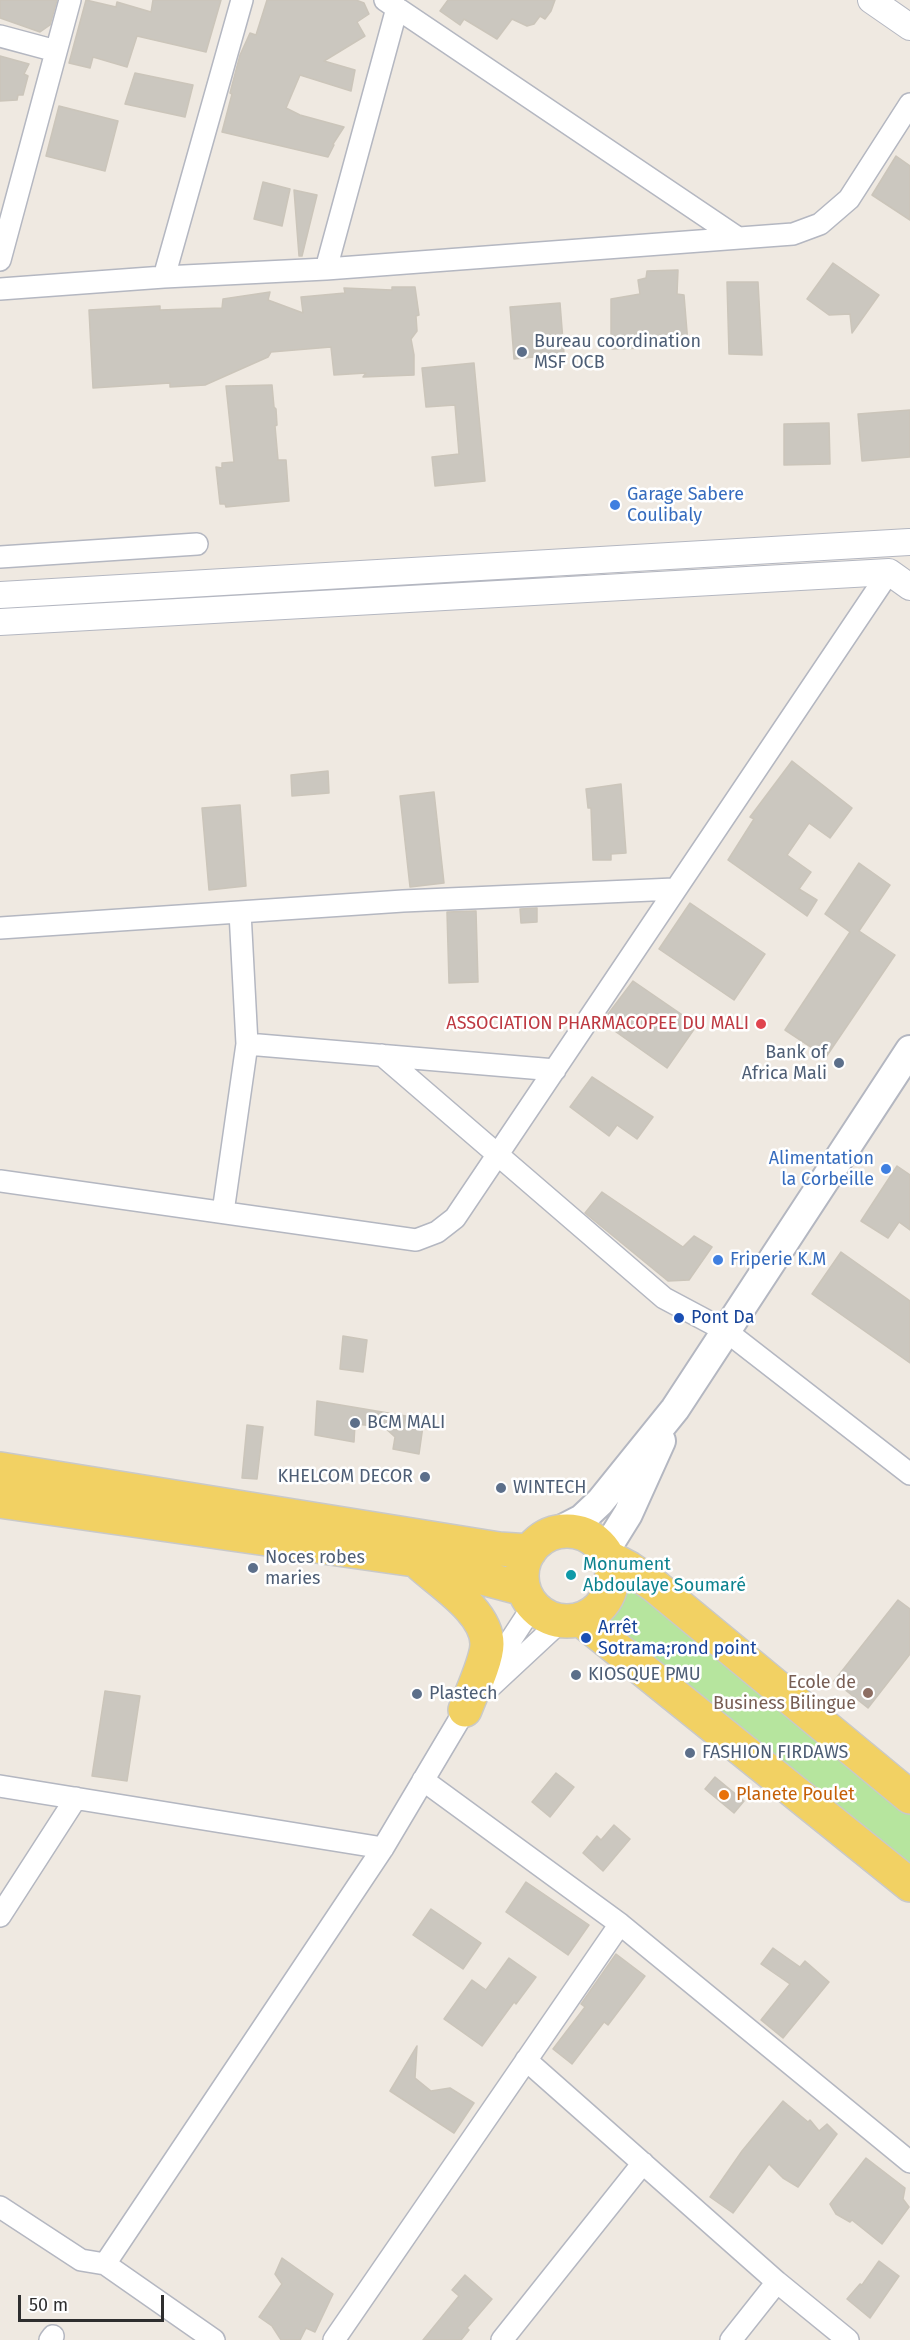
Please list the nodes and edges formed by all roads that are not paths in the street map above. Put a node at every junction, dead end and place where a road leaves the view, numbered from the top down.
1 (70, 0) edge
2 (242, 0) edge
3 (871, 0) edge
4 (391, 4) edge
5 (910, 27) edge
6 (0, 36) edge
7 (56, 51) junction
8 (910, 104) edge
9 (738, 238) junction
10 (0, 260) edge
11 (326, 269) junction
12 (164, 277) junction
13 (0, 289) edge
14 (910, 541) edge
15 (197, 544) dead end
16 (0, 557) edge
17 (888, 572) junction
18 (910, 587) edge
19 (0, 595) edge
20 (0, 622) edge
21 (674, 890) junction
22 (240, 912) junction
23 (0, 928) edge
24 (247, 1044) junction
25 (910, 1050) edge
26 (382, 1055) junction
27 (555, 1070) junction
28 (497, 1154) junction
29 (0, 1181) edge
30 (223, 1212) junction
31 (726, 1331) junction
32 (675, 1409) junction
33 (0, 1469) edge
34 (910, 1474) edge
35 (0, 1501) edge
36 (542, 1542) junction
37 (607, 1554) junction
38 (415, 1560) junction
39 (550, 1609) junction
40 (465, 1710) junction
41 (423, 1780) junction
42 (0, 1786) edge
43 (910, 1797) edge
44 (75, 1798) junction
45 (383, 1848) junction
46 (910, 1885) edge
47 (0, 1916) edge
48 (620, 1924) junction
49 (526, 2060) junction
50 (910, 2162) edge
51 (643, 2163) junction
52 (0, 2207) edge
53 (105, 2264) junction
54 (777, 2282) junction
55 (214, 2340) edge
56 (334, 2340) edge
57 (502, 2340) edge
58 (731, 2340) edge
59 (848, 2340) edge

1 - 7 street
2 - 12 street
3 - 5 street
4 - 9 street
4 - 11 street
6 - 7 street
7 - 10 street
8 - 9 street
9 - 11 street
11 - 12 street
12 - 13 street
14 - 17 street
14 - 19 street
15 - 16 street
17 - 18 street
17 - 20 street
17 - 21 street
21 - 22 street
21 - 27 street
22 - 23 street
22 - 24 street
24 - 26 street
24 - 30 street
25 - 31 main road
26 - 27 street
26 - 28 street
27 - 28 street
28 - 30 street
28 - 31 street
29 - 30 street
31 - 32 main road
31 - 34 street
32 - 36 main road
32 - 37 main road
33 - 36 main road
35 - 38 main road
36 - 37 main road
36 - 39 main road
37 - 39 main road
37 - 43 main road
38 - 39 main road
38 - 40 main road
39 - 40 street
39 - 40 street
39 - 46 main road
40 - 41 street
41 - 45 street
41 - 48 street
42 - 44 street
44 - 45 street
44 - 47 street
45 - 53 street
48 - 49 street
48 - 50 street
49 - 51 street
49 - 56 street
51 - 54 street
51 - 57 street
52 - 53 street
53 - 55 street
54 - 58 street
54 - 59 street

